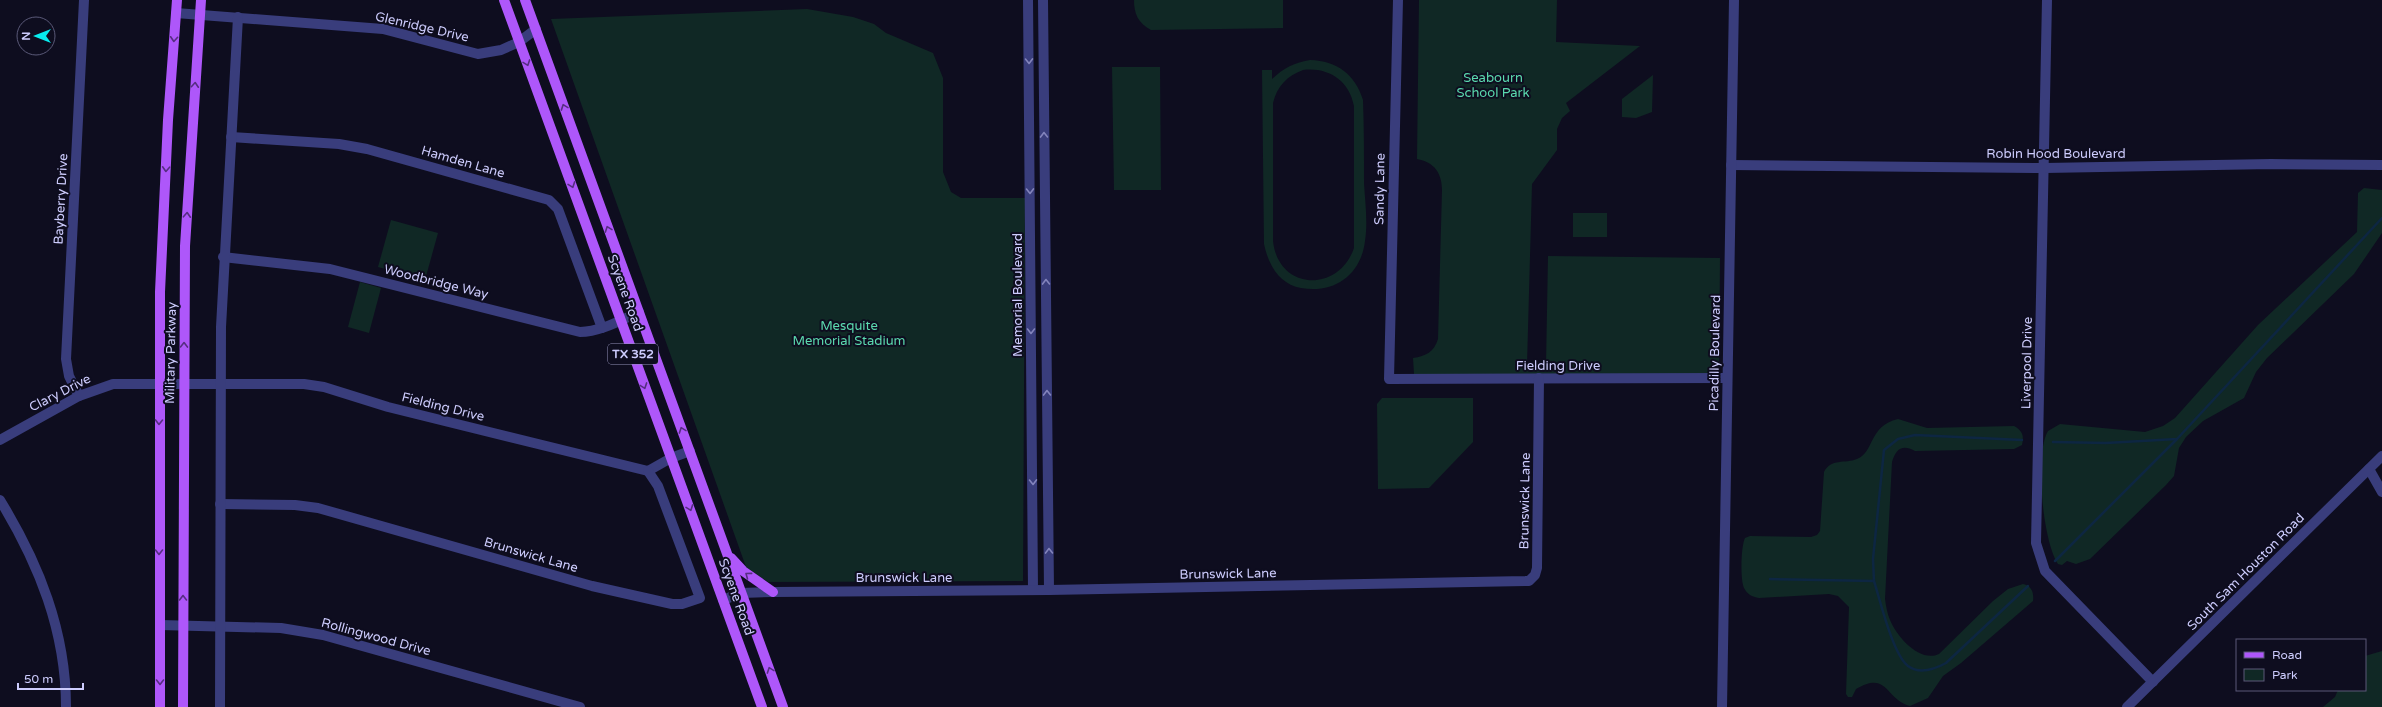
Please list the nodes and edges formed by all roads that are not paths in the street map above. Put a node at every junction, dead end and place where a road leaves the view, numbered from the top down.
1 (84, 0) edge
2 (177, 0) edge
3 (201, 0) edge
4 (504, 0) edge
5 (525, 0) edge
6 (1028, 0) edge
7 (1043, 0) edge
8 (1398, 0) edge
9 (1734, 0) edge
10 (2047, 0) edge
11 (176, 13) junction
12 (200, 15) junction
13 (238, 17) junction
14 (536, 30) junction
15 (519, 42) junction
16 (231, 137) junction
17 (1731, 165) junction
18 (2382, 165) edge
19 (2045, 168) junction
20 (223, 257) junction
21 (639, 312) junction
22 (621, 320) junction
23 (602, 328) junction
24 (1539, 378) junction
25 (1727, 378) junction
26 (1389, 379) joint
27 (160, 383) junction
28 (183, 384) junction
29 (221, 385) junction
30 (79, 396) junction
31 (0, 440) edge
32 (690, 451) junction
33 (2382, 456) edge
34 (671, 458) junction
35 (2369, 469) junction
36 (648, 471) junction
37 (2382, 492) edge
38 (0, 500) edge
39 (220, 504) junction
40 (728, 554) junction
41 (1034, 590) junction
42 (1049, 590) junction
43 (772, 592) junction
44 (741, 593) junction
45 (723, 600) junction
46 (160, 625) junction
47 (184, 625) junction
48 (220, 626) junction
49 (2153, 682) junction
50 (66, 707) edge
51 (160, 707) edge
52 (183, 707) edge
53 (220, 707) edge
54 (580, 707) edge
55 (762, 707) edge
56 (783, 707) edge
57 (1722, 707) edge
58 (2127, 707) edge

1 - 30 street, Bayberry Drive
2 - 11 main road, Military Parkway
3 - 12 main road, Military Parkway
4 - 15 main road, Scyene Road / TX 352
5 - 14 main road, Scyene Road / TX 352
6 -> 41 street, Memorial Boulevard
42 -> 7 street, Memorial Boulevard
8 - 26 street, Sandy Lane
9 - 17 street, Picadilly Boulevard
10 - 19 street, Liverpool Drive
11 - 12 street, Glenridge Drive
11 -> 27 main road, Military Parkway
12 - 13 street, Glenridge Drive
28 -> 12 main road, Military Parkway
13 - 15 street, Glenridge Drive
13 - 16 street
14 - 15 street, Glenridge Drive
21 -> 14 main road, Scyene Road / TX 352
15 -> 22 main road, Scyene Road / TX 352
16 - 20 street
16 - 23 street, Hamden Lane
17 - 19 street, Robin Hood Boulevard
17 - 25 street, Picadilly Boulevard
18 - 19 street, Robin Hood Boulevard
19 - 49 street, Liverpool Drive
20 - 23 street, Woodbridge Way
20 - 29 street
21 - 22 street, Woodbridge Way
32 -> 21 main road, Scyene Road / TX 352
22 - 23 street, Woodbridge Way
22 -> 34 main road, Scyene Road / TX 352
24 - 25 street, Fielding Drive
24 - 26 street, Fielding Drive
24 - 42 street, Brunswick Lane
25 - 57 street, Picadilly Boulevard
27 - 28 street, Clary Drive
27 - 30 street, Clary Drive
27 -> 46 main road, Military Parkway
28 - 29 street, Fielding Drive
47 -> 28 main road, Military Parkway
29 - 36 street, Fielding Drive
29 - 39 street
30 - 31 street, Clary Drive
32 - 34 street
32 - 40 main road, Scyene Road / TX 352
33 - 35 street, South Sam Houston Road
34 - 36 street
34 -> 45 main road, Scyene Road / TX 352
35 - 37 street
35 - 49 street, South Sam Houston Road
36 - 39 street, Brunswick Lane
38 - 50 street
39 - 48 street
43 -> 40 main road
40 - 44 main road, Scyene Road / TX 352
41 - 42 street, Brunswick Lane
41 - 43 street, Brunswick Lane
43 - 44 street, Brunswick Lane
44 - 45 street, Brunswick Lane
56 -> 44 main road, Scyene Road / TX 352
45 - 55 main road, Scyene Road / TX 352
46 - 47 street, Rollingwood Drive
46 -> 51 main road, Military Parkway
47 - 48 street, Rollingwood Drive
47 - 52 main road, Military Parkway
48 - 53 street
48 - 54 street, Rollingwood Drive
49 - 58 street, South Sam Houston Road

